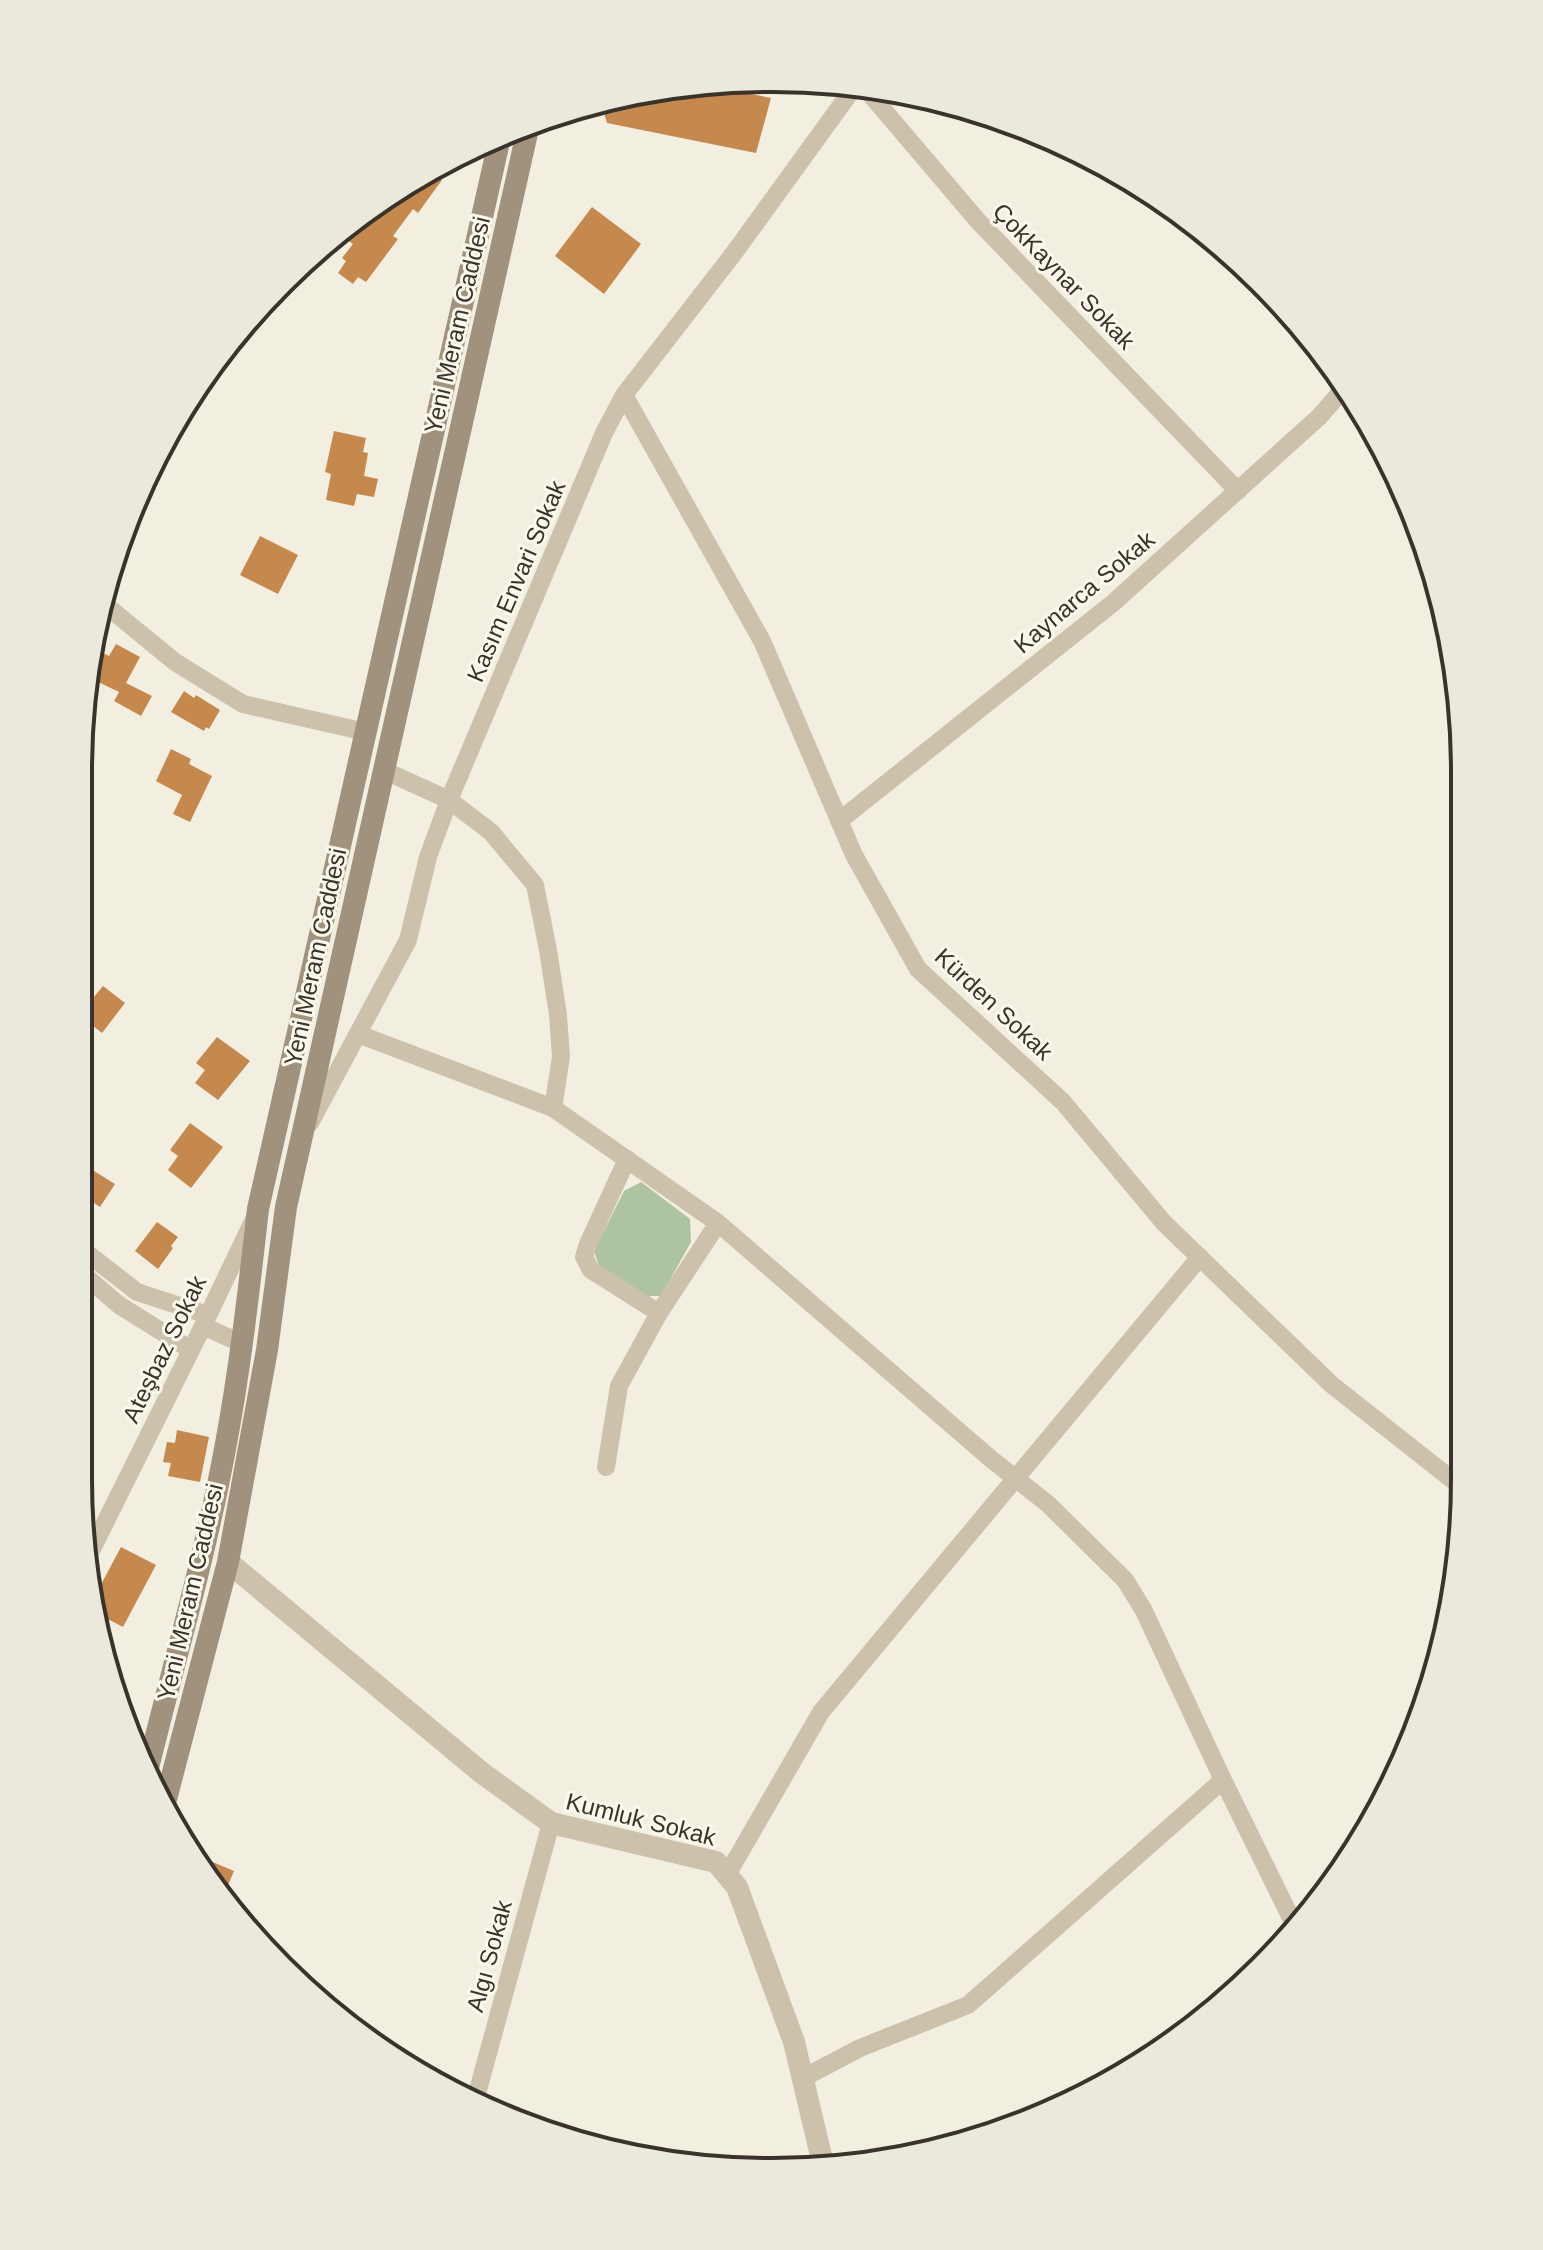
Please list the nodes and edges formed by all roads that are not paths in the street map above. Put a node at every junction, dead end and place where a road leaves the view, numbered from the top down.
1 (847, 97) edge
2 (875, 100) edge
3 (526, 138) edge
4 (497, 150) edge
5 (624, 395) junction
6 (1337, 396) edge
7 (1238, 491) junction
8 (112, 610) edge
9 (366, 732) junction
10 (383, 770) junction
11 (449, 800) junction
12 (839, 821) junction
13 (358, 1034) junction
14 (553, 1108) junction
15 (302, 1138) junction
16 (627, 1159) junction
17 (258, 1209) junction
18 (718, 1223) junction
19 (92, 1257) edge
20 (1200, 1257) junction
21 (92, 1282) edge
22 (659, 1313) junction
23 (206, 1321) junction
24 (243, 1344) junction
25 (191, 1350) junction
26 (606, 1467) dead end
27 (1016, 1479) junction
28 (1451, 1479) edge
29 (95, 1543) edge
30 (228, 1562) junction
31 (151, 1755) edge
32 (1223, 1780) junction
33 (168, 1791) edge
34 (551, 1823) junction
35 (727, 1875) junction
36 (1290, 1917) edge
37 (803, 2078) junction
38 (478, 2091) edge
39 (821, 2156) edge

1 - 5 street, Kasım Envari Sokak
2 - 7 street, ÇokKaynar Sokak
3 - 10 main road, Yeni Meram Caddesi
4 - 9 main road, Yeni Meram Caddesi
5 - 11 street, Kasım Envari Sokak
5 - 12 street, Kürden Sokak
6 - 7 street, Kaynarca Sokak
7 - 12 street, Kaynarca Sokak
8 - 9 street
9 - 17 main road, Yeni Meram Caddesi
10 - 11 street
10 - 15 main road, Yeni Meram Caddesi
11 - 13 street, Kasım Envari Sokak
11 - 14 street
12 - 20 street, Kürden Sokak
13 - 14 street
13 - 15 street, Kasım Envari Sokak
14 - 16 street
15 - 30 main road, Yeni Meram Caddesi
16 - 18 street
16 - 22 street
17 - 23 street, Ateşbaz Sokak
17 - 24 main road, Yeni Meram Caddesi
18 - 22 street
18 - 27 street
19 - 23 street
20 - 27 street
20 - 28 street, Kürden Sokak
21 - 25 street
22 - 26 street
23 - 24 street
23 - 25 street, Ateşbaz Sokak
24 - 31 main road, Yeni Meram Caddesi
25 - 29 street, Ateşbaz Sokak
27 - 32 street
27 - 35 street
30 - 33 main road, Yeni Meram Caddesi
30 - 34 street, Kumluk Sokak
32 - 36 street
32 - 37 street
34 - 35 street, Kumluk Sokak
34 - 38 street, Algı Sokak
35 - 37 street, Kumluk Sokak
37 - 39 street, Kumluk Sokak

